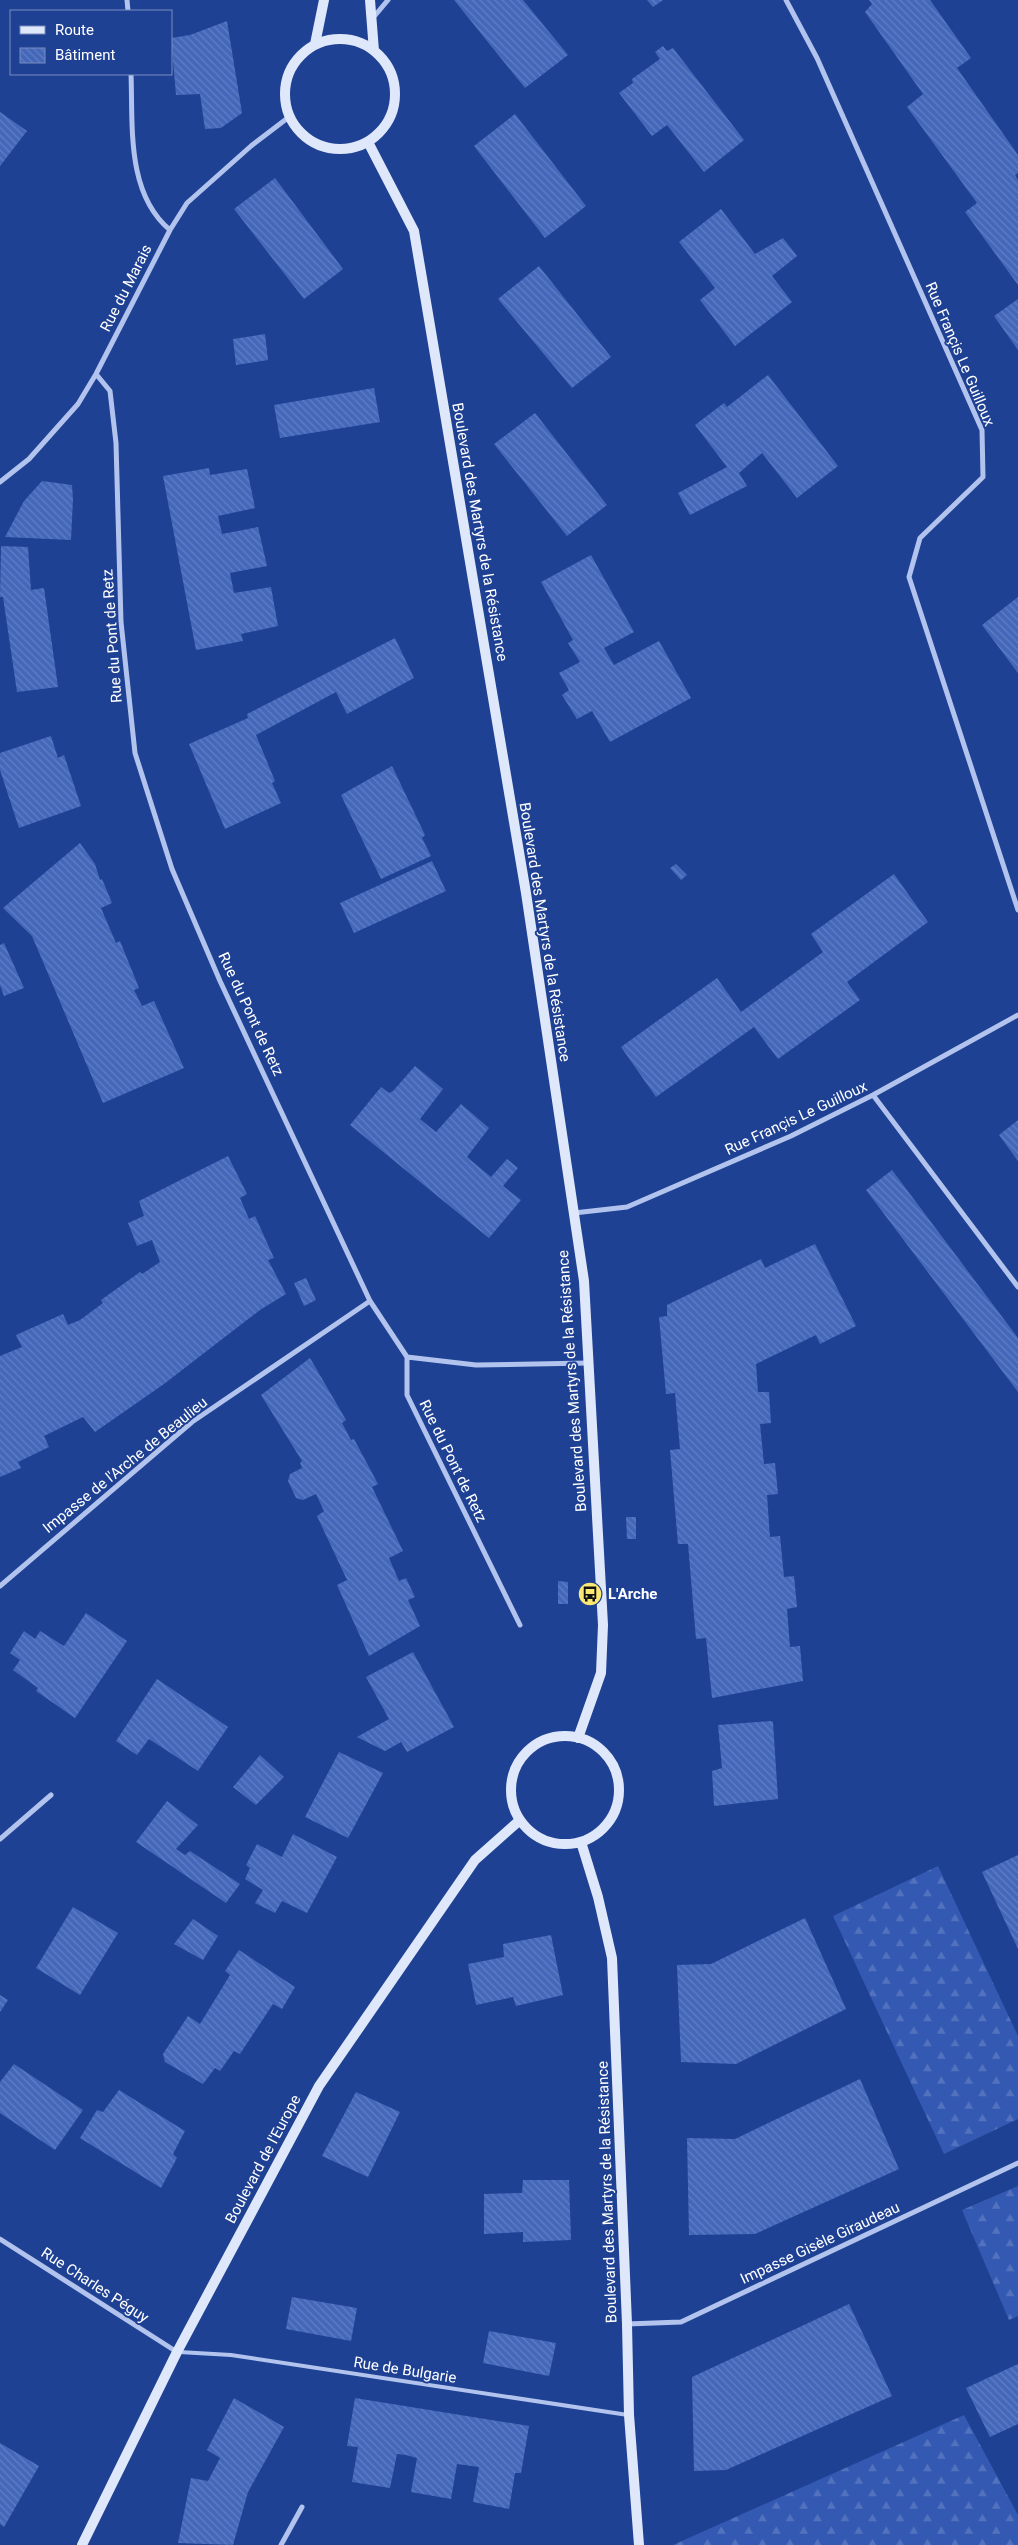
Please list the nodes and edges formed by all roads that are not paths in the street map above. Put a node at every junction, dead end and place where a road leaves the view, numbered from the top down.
1 (324, 0) edge
2 (370, 0) edge
3 (388, 0) edge
4 (786, 0) edge
5 (372, 19) junction
6 (314, 44) junction
7 (374, 51) junction
8 (131, 75) edge
9 (289, 118) junction
10 (368, 142) junction
11 (170, 230) junction
12 (96, 374) junction
13 (0, 482) edge
14 (1018, 910) edge
15 (1018, 1015) edge
16 (874, 1095) junction
17 (574, 1213) junction
18 (1018, 1287) edge
19 (370, 1301) junction
20 (407, 1357) junction
21 (588, 1363) junction
22 (0, 1586) edge
23 (520, 1625) dead end
24 (578, 1738) junction
25 (51, 1794) dead end
26 (520, 1820) junction
27 (0, 1839) edge
28 (581, 1842) junction
29 (1018, 2164) edge
30 (0, 2239) edge
31 (628, 2324) junction
32 (177, 2352) junction
33 (629, 2415) junction
34 (302, 2507) dead end
35 (82, 2545) edge
36 (281, 2545) edge
37 (639, 2545) edge

1 - 6 street
2 - 5 street
3 - 5 street
4 - 14 street, Rue Françis Le Guilloux
5 - 7 street
6 - 7 street
6 - 9 street
7 - 10 street
8 - 11 street
9 - 10 street
9 - 11 street, Rue du Marais
10 - 17 street, Boulevard des Martyrs de la Résistance
11 - 12 street, Rue du Marais
12 - 13 street, Rue du Marais
12 - 19 street, Rue du Pont de Retz
15 - 16 street, Rue Françis Le Guilloux
16 - 17 street, Rue Françis Le Guilloux
16 - 18 street
17 - 21 street, Boulevard des Martyrs de la Résistance
19 - 20 street, Rue du Pont de Retz
19 - 22 street, Impasse de l'Arche de Beaulieu
20 - 21 street
20 - 23 street, Rue du Pont de Retz
21 - 24 street, Boulevard des Martyrs de la Résistance
24 - 26 street
24 - 28 street
25 - 27 street
26 - 28 street
26 - 32 street, Boulevard de l'Europe
28 - 31 street, Boulevard des Martyrs de la Résistance
29 - 31 street, Impasse Gisèle Giraudeau
30 - 32 street, Rue Charles Péguy
31 - 33 street, Boulevard des Martyrs de la Résistance
32 - 33 lane, Rue de Bulgarie
32 - 35 street, Boulevard de l'Europe
33 - 37 street, Boulevard des Martyrs de la Résistance
34 - 36 street

